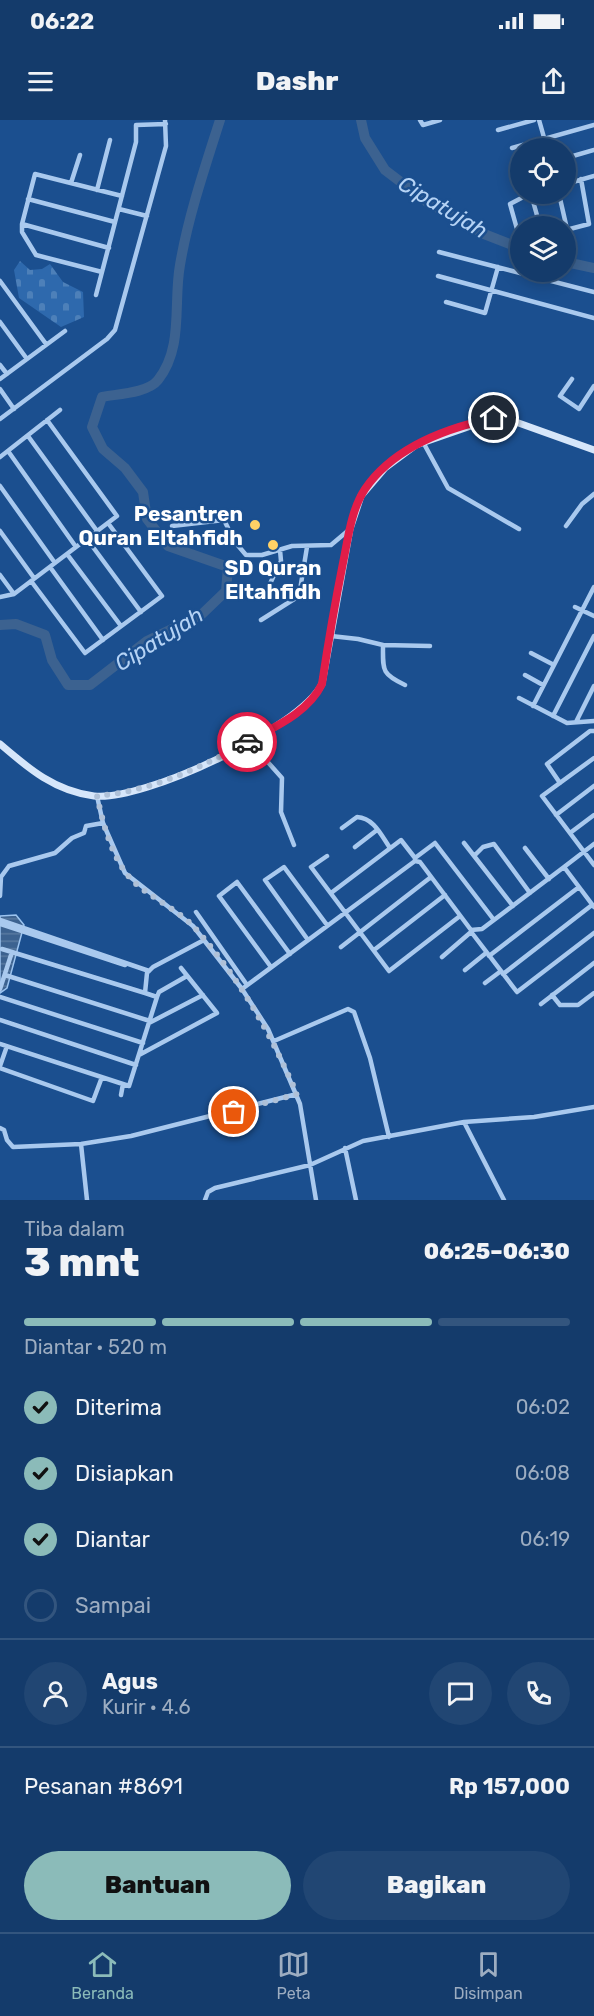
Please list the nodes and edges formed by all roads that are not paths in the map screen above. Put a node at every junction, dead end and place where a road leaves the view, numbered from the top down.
1 (420, 120) edge
2 (440, 120) edge
3 (534, 120) edge
4 (539, 120) edge
5 (143, 122) edge
6 (166, 122) edge
7 (594, 125) edge
8 (498, 130) dead end
9 (544, 138) edge
10 (548, 138) edge
11 (110, 140) dead end
12 (594, 150) edge
13 (80, 155) dead end
14 (576, 155) edge
15 (594, 176) edge
16 (581, 179) junction
17 (576, 181) edge
18 (71, 183) junction
19 (97, 190) junction
20 (122, 196) junction
21 (28, 199) junction
22 (119, 208) junction
23 (147, 216) junction
24 (115, 222) junction
25 (22, 224) junction
26 (576, 228) edge
27 (109, 248) junction
28 (439, 252) dead end
29 (498, 267) junction
30 (102, 272) junction
31 (438, 276) dead end
32 (0, 281) edge
33 (492, 290) junction
34 (594, 292) edge
35 (96, 295) dead end
36 (446, 302) dead end
37 (594, 318) edge
38 (0, 322) edge
39 (65, 331) dead end
40 (46, 345) junction
41 (27, 359) junction
42 (0, 365) edge
43 (7, 374) junction
44 (0, 379) edge
45 (572, 379) dead end
46 (594, 386) edge
47 (0, 389) edge
48 (14, 409) junction
49 (60, 410) dead end
50 (0, 419) edge
51 (47, 420) junction
52 (28, 436) junction
53 (423, 442) junction
54 (594, 450) edge
55 (8, 451) junction
56 (0, 457) edge
57 (0, 486) edge
58 (594, 494) edge
59 (108, 523) junction
60 (172, 526) dead end
61 (566, 526) dead end
62 (519, 529) dead end
63 (350, 530) junction
64 (0, 531) edge
65 (97, 531) junction
66 (87, 539) junction
67 (76, 547) junction
68 (307, 547) junction
69 (280, 550) junction
70 (67, 554) junction
71 (55, 563) junction
72 (50, 567) junction
73 (0, 575) edge
74 (33, 580) junction
75 (594, 587) edge
76 (14, 594) junction
77 (0, 597) edge
78 (263, 598) dead end
79 (575, 607) dead end
80 (582, 610) junction
81 (141, 612) junction
82 (594, 616) edge
83 (261, 620) dead end
84 (121, 626) junction
85 (330, 636) junction
86 (594, 636) edge
87 (103, 640) junction
88 (383, 645) junction
89 (430, 646) dead end
90 (531, 653) dead end
91 (554, 665) junction
92 (525, 675) dead end
93 (405, 685) dead end
94 (543, 685) junction
95 (594, 686) edge
96 (519, 698) dead end
97 (533, 706) junction
98 (553, 716) junction
99 (594, 721) edge
100 (576, 722) junction
101 (594, 731) edge
102 (249, 741) junction
103 (0, 744) edge
104 (594, 758) edge
105 (560, 783) junction
106 (594, 786) edge
107 (97, 796) junction
108 (556, 815) junction
109 (594, 815) edge
110 (103, 823) junction
111 (342, 828) dead end
112 (377, 830) junction
113 (570, 833) junction
114 (464, 843) dead end
115 (594, 844) edge
116 (294, 845) dead end
117 (355, 847) dead end
118 (390, 848) junction
119 (525, 848) dead end
120 (584, 852) junction
121 (327, 856) dead end
122 (474, 856) junction
123 (415, 859) junction
124 (594, 865) edge
125 (564, 867) junction
126 (431, 877) junction
127 (549, 879) junction
128 (579, 887) junction
129 (331, 893) junction
130 (530, 893) junction
131 (445, 895) junction
132 (0, 896) edge
133 (513, 906) junction
134 (593, 906) edge
135 (196, 912) dead end
136 (345, 912) junction
137 (460, 916) junction
138 (494, 920) junction
139 (0, 922) edge
140 (327, 926) junction
141 (360, 932) junction
142 (471, 932) junction
143 (594, 933) edge
144 (204, 940) junction
145 (308, 940) junction
146 (341, 946) dead end
147 (2, 949) dead end
148 (374, 950) junction
149 (12, 952) junction
150 (290, 954) junction
151 (488, 954) junction
152 (442, 957) dead end
153 (594, 963) edge
154 (271, 967) junction
155 (182, 968) dead end
156 (465, 970) dead end
157 (148, 972) junction
158 (502, 972) junction
159 (5, 975) junction
160 (188, 976) junction
161 (485, 983) dead end
162 (245, 987) junction
163 (0, 989) edge
164 (515, 990) junction
165 (145, 993) junction
166 (594, 993) edge
167 (202, 995) junction
168 (508, 995) dead end
169 (552, 995) junction
170 (0, 997) edge
171 (157, 997) junction
172 (541, 1004) dead end
173 (0, 1020) edge
174 (150, 1022) junction
175 (274, 1041) junction
176 (143, 1043) junction
177 (0, 1044) edge
178 (7, 1046) junction
179 (139, 1054) junction
180 (136, 1065) junction
181 (0, 1067) edge
182 (102, 1077) junction
183 (123, 1084) junction
184 (297, 1094) junction
185 (121, 1095) dead end
186 (594, 1107) edge
187 (464, 1122) junction
188 (0, 1128) edge
189 (389, 1137) junction
190 (81, 1144) junction
191 (345, 1148) junction
192 (310, 1165) junction
193 (87, 1200) edge
194 (205, 1200) edge
195 (316, 1200) edge
196 (356, 1200) edge
197 (504, 1200) edge

1 - 2 street
3 - 8 street
4 - 9 street
5 - 6 street
5 - 20 street
6 - 23 street
7 - 10 street
11 - 19 street
12 - 14 street
13 - 18 street
15 - 16 street
16 - 17 street
16 - 26 street
18 - 19 street
18 - 21 street
19 - 20 street
20 - 22 street
21 - 24 street
21 - 25 street
22 - 23 street
22 - 24 street
23 - 48 street
24 - 27 street
25 - 27 street
25 - 30 street
27 - 30 street
28 - 29 street
29 - 33 street
29 - 34 street
30 - 35 street
31 - 33 street
32 - 40 street
33 - 36 street
33 - 37 street
38 - 41 street
39 - 40 street
40 - 41 street
41 - 43 street
42 - 43 street
43 - 44 street
45 - 46 street
47 - 48 street
48 - 50 street
49 - 51 street
51 - 52 street
51 - 59 street
52 - 55 street
52 - 65 street
53 - 54 street
53 - 62 street
53 - 63 street
55 - 56 street
55 - 67 street
57 - 71 street
58 - 61 street
59 - 65 street
59 - 81 street
60 - 69 street
63 - 68 street
63 - 85 street
64 - 74 street
65 - 66 street
66 - 67 street
66 - 81 street
67 - 70 street
68 - 69 street
68 - 83 street
69 - 78 street
70 - 71 street
70 - 84 street
71 - 72 street
72 - 74 street
72 - 87 street
73 - 76 street
74 - 76 street
74 - 87 street
75 - 80 street
76 - 77 street
79 - 80 street
80 - 82 street
80 - 91 street
81 - 84 street
84 - 87 street
85 - 88 street
85 - 102 street
86 - 98 street
88 - 89 street
88 - 93 street
90 - 91 street
91 - 94 street
92 - 94 street
94 - 97 street
95 - 100 street
96 - 97 street
97 - 98 street
98 - 100 street
99 - 100 street
101 - 105 street
102 - 107 street
102 - 116 street
103 - 107 street
104 - 105 street
105 - 108 street
106 - 108 street
107 - 110 street
108 - 113 street
109 - 113 street
110 - 132 street
110 - 144 street
111 - 112 street
112 - 117 street
112 - 118 street
113 - 120 street
114 - 122 street
115 - 120 street
118 - 123 street
118 - 129 street
119 - 127 street
120 - 124 street
120 - 125 street
121 - 129 street
122 - 130 street
122 - 133 street
123 - 126 street
123 - 136 street
123 - 138 street
125 - 127 street
125 - 128 street
126 - 131 street
126 - 141 street
127 - 130 street
128 - 134 street
128 - 151 street
129 - 136 street
130 - 133 street
131 - 137 street
131 - 148 street
133 - 138 street
134 - 158 street
135 - 162 street
136 - 140 street
136 - 141 street
137 - 142 street
137 - 148 street
138 - 142 street
139 - 157 street
140 - 145 street
140 - 145 street
141 - 146 street
141 - 148 street
142 - 151 street
142 - 152 street
143 - 164 street
144 - 157 street
144 - 162 street
145 - 150 street
147 - 149 street
149 - 159 street
149 - 165 street
150 - 154 street
150 - 154 street
151 - 156 street
151 - 158 street
153 - 169 street
154 - 162 street
155 - 160 street
157 - 165 street
158 - 161 street
158 - 164 street
159 - 163 street
159 - 174 street
160 - 167 street
160 - 171 street
162 - 175 street
164 - 168 street
165 - 171 street
166 - 169 street
167 - 174 street
167 - 179 street
169 - 172 street
170 - 176 street
171 - 174 street
173 - 180 street
174 - 176 street
175 - 184 street
175 - 189 street
176 - 179 street
177 - 178 street
178 - 181 street
178 - 182 street
179 - 180 street
180 - 183 street
181 - 182 street
182 - 183 street
183 - 185 street
184 - 190 street
184 - 192 street
186 - 187 street
187 - 189 street
187 - 197 street
188 - 190 street
189 - 191 street
190 - 193 street
191 - 192 street
191 - 196 street
192 - 194 street
192 - 195 street

